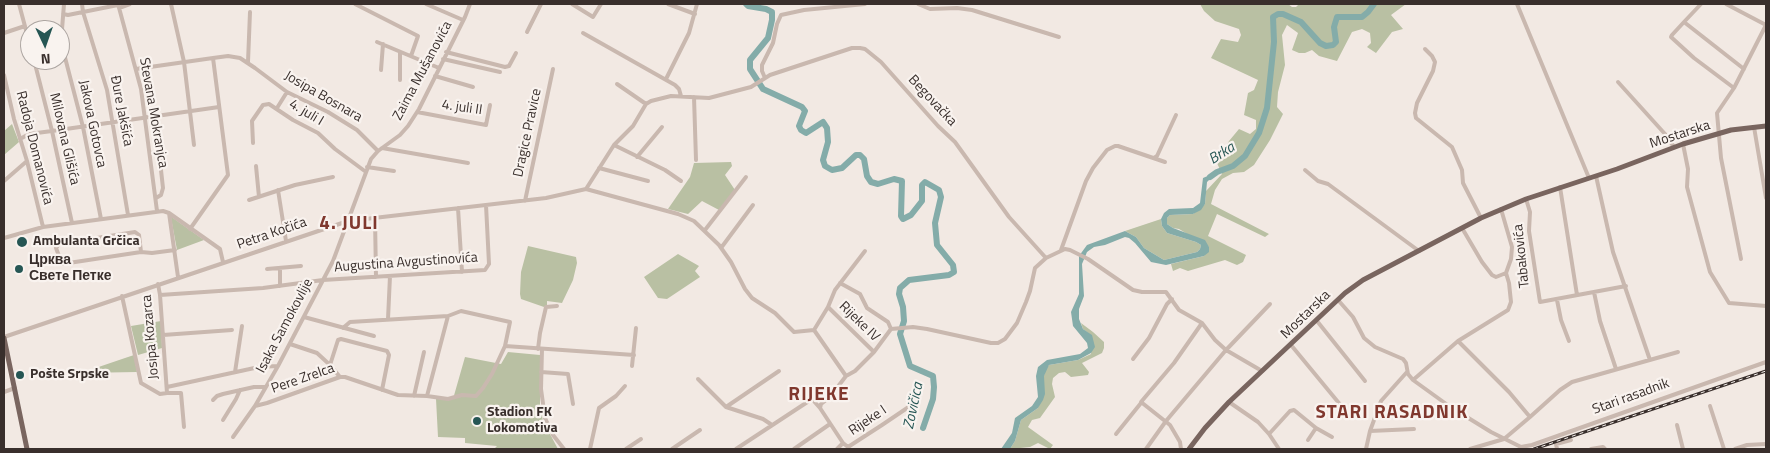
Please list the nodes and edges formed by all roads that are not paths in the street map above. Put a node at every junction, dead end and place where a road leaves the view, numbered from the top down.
1 (19, 4) edge
2 (64, 4) edge
3 (82, 4) edge
4 (130, 4) edge
5 (171, 4) edge
6 (355, 4) edge
7 (426, 4) edge
8 (470, 4) edge
9 (541, 4) edge
10 (572, 4) edge
11 (601, 4) edge
12 (668, 4) edge
13 (697, 4) edge
14 (865, 4) edge
15 (918, 4) edge
16 (1517, 4) edge
17 (1702, 4) edge
18 (1726, 4) edge
19 (118, 6) edge
20 (83, 12) junction
21 (250, 12) dead end
22 (63, 14) junction
23 (695, 14) junction
24 (23, 20) edge
25 (464, 20) junction
26 (1684, 22) junction
27 (1766, 25) edge
28 (20, 28) edge
29 (527, 32) dead end
30 (4, 33) edge
31 (583, 33) dead end
32 (1060, 37) dead end
33 (377, 42) dead end
34 (383, 44) junction
35 (1425, 49) dead end
36 (400, 52) junction
37 (446, 52) junction
38 (516, 53) dead end
39 (411, 56) junction
40 (213, 58) junction
41 (443, 59) junction
42 (184, 62) junction
43 (248, 62) junction
44 (439, 68) junction
45 (136, 69) junction
46 (553, 69) dead end
47 (1744, 69) junction
48 (37, 70) edge
49 (380, 70) dead end
50 (500, 72) dead end
51 (4, 75) edge
52 (435, 76) junction
53 (666, 79) junction
54 (763, 79) junction
55 (400, 80) dead end
56 (1618, 82) dead end
57 (617, 84) dead end
58 (473, 87) dead end
59 (1734, 88) junction
60 (287, 92) junction
61 (681, 96) junction
62 (694, 97) junction
63 (646, 104) junction
64 (490, 105) dead end
65 (219, 107) junction
66 (277, 108) junction
67 (190, 111) junction
68 (417, 112) junction
69 (1176, 115) dead end
70 (155, 116) junction
71 (145, 118) junction
72 (113, 123) junction
73 (1766, 126) edge
74 (83, 127) junction
75 (662, 127) dead end
76 (1754, 127) junction
77 (52, 131) junction
78 (1717, 134) junction
79 (20, 139) junction
80 (254, 143) dead end
81 (1683, 144) junction
82 (194, 145) dead end
83 (614, 145) junction
84 (1674, 146) junction
85 (380, 149) junction
86 (637, 157) junction
87 (1154, 158) junction
88 (696, 160) dead end
89 (27, 161) junction
90 (1165, 162) dead end
91 (468, 163) dead end
92 (256, 166) dead end
93 (368, 167) junction
94 (598, 168) junction
95 (1305, 170) dead end
96 (394, 171) dead end
97 (366, 172) junction
98 (1596, 176) junction
99 (334, 177) dead end
100 (746, 177) dead end
101 (1589, 178) junction
102 (4, 181) edge
103 (648, 181) dead end
104 (682, 181) dead end
105 (1560, 187) junction
106 (586, 189) junction
107 (278, 190) junction
108 (259, 197) junction
109 (156, 198) junction
110 (1766, 198) edge
111 (1526, 199) junction
112 (250, 200) dead end
113 (525, 201) junction
114 (486, 205) junction
115 (753, 205) dead end
116 (458, 208) junction
117 (1502, 209) junction
118 (157, 211) junction
119 (169, 213) junction
120 (128, 215) junction
121 (375, 218) junction
122 (1481, 218) junction
123 (101, 219) junction
124 (348, 221) junction
125 (72, 223) junction
126 (43, 227) junction
127 (1462, 228) junction
128 (190, 229) junction
129 (705, 230) junction
130 (4, 238) edge
131 (286, 241) junction
132 (720, 248) junction
133 (175, 250) junction
134 (1061, 250) junction
135 (865, 251) dead end
136 (1420, 251) junction
137 (141, 252) junction
138 (1046, 258) junction
139 (1741, 259) dead end
140 (223, 262) junction
141 (300, 266) dead end
142 (280, 268) junction
143 (267, 269) dead end
144 (462, 272) junction
145 (1506, 273) junction
146 (390, 276) junction
147 (178, 277) junction
148 (376, 277) junction
149 (323, 280) junction
150 (840, 283) junction
151 (158, 284) junction
152 (280, 286) junction
153 (1626, 286) junction
154 (1594, 292) junction
155 (160, 295) junction
156 (1577, 295) junction
157 (122, 296) junction
158 (1172, 299) junction
159 (1338, 300) junction
160 (1557, 300) junction
161 (1270, 304) dead end
162 (557, 306) dead end
163 (1766, 306) edge
164 (828, 307) junction
165 (448, 316) junction
166 (304, 317) junction
167 (388, 319) junction
168 (1317, 321) junction
169 (1202, 322) junction
170 (242, 326) dead end
171 (343, 328) junction
172 (636, 328) dead end
173 (892, 328) junction
174 (232, 330) dead end
175 (814, 330) junction
176 (163, 335) junction
177 (374, 336) dead end
178 (4, 337) edge
179 (1570, 340) dead end
180 (1458, 341) junction
181 (290, 344) junction
182 (1291, 345) junction
183 (505, 346) junction
184 (540, 349) junction
185 (1226, 350) junction
186 (424, 352) dead end
187 (874, 352) junction
188 (1678, 352) dead end
189 (5, 353) edge
190 (634, 355) junction
191 (1133, 359) dead end
192 (1650, 360) junction
193 (1766, 362) edge
194 (330, 365) junction
195 (278, 366) junction
196 (632, 366) dead end
197 (1616, 369) junction
198 (779, 371) dead end
199 (1262, 371) junction
200 (235, 372) junction
201 (542, 372) junction
202 (1407, 372) junction
203 (846, 376) junction
204 (340, 377) junction
205 (698, 379) dead end
206 (1413, 380) junction
207 (1365, 381) dead end
208 (625, 386) dead end
209 (167, 387) junction
210 (266, 387) junction
211 (15, 388) junction
212 (240, 390) junction
213 (382, 390) junction
214 (4, 392) edge
215 (167, 393) junction
216 (414, 396) junction
217 (427, 396) junction
218 (213, 400) dead end
219 (916, 402) dead end
220 (1229, 402) junction
221 (1142, 403) junction
222 (573, 404) dead end
223 (255, 406) junction
224 (1710, 406) dead end
225 (726, 407) junction
226 (820, 408) junction
227 (1343, 408) dead end
228 (1530, 418) junction
229 (223, 420) dead end
230 (1166, 421) junction
231 (830, 424) junction
232 (772, 425) junction
233 (1677, 425) dead end
234 (184, 427) dead end
235 (1316, 428) junction
236 (1414, 429) dead end
237 (700, 430) dead end
238 (1370, 431) junction
239 (1116, 434) dead end
240 (1269, 434) junction
241 (1332, 436) dead end
242 (234, 437) dead end
243 (641, 439) dead end
244 (1504, 439) junction
245 (1308, 440) dead end
246 (1571, 440) dead end
247 (843, 443) junction
248 (1766, 444) edge
249 (27, 449) edge
250 (564, 449) edge
251 (590, 449) edge
252 (626, 449) edge
253 (672, 449) edge
254 (736, 449) edge
255 (794, 449) edge
256 (837, 449) edge
257 (1146, 449) edge
258 (1180, 449) edge
259 (1189, 449) edge
260 (1279, 449) edge
261 (1366, 449) edge
262 (1470, 449) edge
263 (1557, 449) edge
264 (1591, 449) edge
265 (1605, 449) edge
266 (1683, 449) edge
267 (1724, 449) edge
268 (1735, 449) edge

1 - 24 street
2 - 22 street, Jakova Gotovca
3 - 20 street, Đure Jakšića
4 - 19 street
5 - 42 street
6 - 39 street
7 - 25 street
8 - 25 street, Zaima Mušanovića
9 - 29 street
10 - 11 street
12 - 23 street
13 - 23 street
14 - 54 street
15 - 32 street
16 - 101 street
17 - 26 street
18 - 27 street
19 - 20 street
19 - 45 street, Stevana Mokranjca
20 - 22 street
20 - 72 street, Đure Jakšića
21 - 43 street
22 - 74 street, Jakova Gotovca
23 - 53 street
25 - 37 street, Zaima Mušanovića
26 - 47 street
26 - 59 street
27 - 47 street
28 - 30 street
31 - 53 street
33 - 34 street
34 - 36 street
34 - 49 street
35 - 122 street
36 - 39 street
36 - 55 street
37 - 38 street
37 - 41 street, Zaima Mušanovića
39 - 44 street
40 - 42 street, Josipa Bosnara
40 - 43 street, Josipa Bosnara
40 - 65 street
41 - 44 street, Zaima Mušanovića
41 - 50 street
42 - 45 street, Josipa Bosnara
42 - 67 street
43 - 60 street, Josipa Bosnara
44 - 52 street, Zaima Mušanovića
45 - 71 street, Stevana Mokranjca
46 - 113 street, Dragice Pravice
47 - 59 street
48 - 77 street, Milovana Glišića
51 - 79 street, Radoja Domanovića
52 - 58 street
52 - 68 street, Zaima Mušanovića
53 - 61 street
54 - 62 street, Begovačka
54 - 138 street, Begovačka
56 - 84 street
57 - 63 street
59 - 78 street
60 - 66 street
60 - 85 street, Josipa Bosnara
61 - 62 street
61 - 63 street
62 - 88 street
63 - 83 street
64 - 68 street, 4. juli II
65 - 67 street
65 - 128 street
66 - 80 street, 4. juli I
66 - 97 street, 4. juli I
67 - 70 street
67 - 82 street
68 - 85 street, Zaima Mušanovića
69 - 87 street
70 - 71 street
70 - 109 street, Stevana Mokranjca
71 - 72 street
71 - 109 street, Stevana Mokranjca
72 - 74 street
72 - 120 street, Đure Jakšića
73 - 76 main road, Mostarska
74 - 77 street
74 - 123 street, Jakova Gotovca
75 - 86 street
76 - 78 main road, Mostarska
76 - 110 street
77 - 79 street
77 - 125 street, Milovana Glišića
78 - 81 main road, Mostarska
78 - 139 street
79 - 89 street, Radoja Domanovića
81 - 84 main road, Mostarska
81 - 163 street
83 - 86 street
83 - 94 street
84 - 98 main road, Mostarska
85 - 91 street
85 - 93 street, Zaima Mušanovića
86 - 104 street
87 - 90 street
87 - 134 street
89 - 102 street
89 - 126 street, Radoja Domanovića
92 - 108 street
93 - 96 street
93 - 97 street, Zaima Mušanovića
94 - 103 street
94 - 106 street
95 - 136 street
97 - 124 street, Zaima Mušanovića
98 - 101 main road, Mostarska
98 - 153 street
99 - 107 street
100 - 129 street
101 - 105 main road, Mostarska
105 - 111 main road, Mostarska
105 - 156 street
106 - 113 street, Petra Kočića
106 - 129 street
107 - 108 street
107 - 131 street
108 - 112 street
109 - 118 street, Stevana Mokranjca
111 - 117 main road, Mostarska
111 - 160 street, Tabakovića
113 - 114 street, Petra Kočića
114 - 116 street, Petra Kočića
114 - 144 street, Augustina Avgustinovića
115 - 132 street
116 - 121 street, Petra Kočića
116 - 144 street
117 - 122 main road, Mostarska
117 - 145 street
118 - 119 street
118 - 120 street
119 - 128 street
119 - 133 street
120 - 123 street
121 - 124 street, Petra Kočića
121 - 148 street
122 - 127 main road, Mostarska
123 - 125 street
124 - 131 street, Petra Kočića
124 - 149 street, Isaka Samokovlije
125 - 126 street
126 - 130 street
127 - 136 main road, Mostarska
127 - 145 street
128 - 140 street
129 - 132 street
131 - 140 street, Petra Kočića
132 - 175 street
133 - 137 street
133 - 147 street
134 - 138 street
134 - 158 street
135 - 150 street
136 - 159 main road, Mostarska
137 - 137 street
138 - 173 street
140 - 147 street, Petra Kočića
141 - 142 street
142 - 143 street
142 - 152 street
144 - 146 street, Augustina Avgustinovića
145 - 180 street
146 - 148 street, Augustina Avgustinovića
146 - 167 street
147 - 151 street, Petra Kočića
148 - 149 street, Augustina Avgustinovića
149 - 152 street, Augustina Avgustinovića
149 - 166 street, Isaka Samokovlije
150 - 164 street
150 - 173 street
151 - 155 street, Josipa Kozarca
151 - 157 street, Petra Kočića
152 - 155 street, Augustina Avgustinovića
153 - 154 street, Tabakovića
153 - 192 street
154 - 156 street, Tabakovića
154 - 197 street
155 - 176 street, Josipa Kozarca
156 - 160 street, Tabakovića
157 - 178 street, Petra Kočića
157 - 215 street
158 - 169 street
158 - 191 street
159 - 168 main road, Mostarska
159 - 202 street, Stari rasadnik
160 - 179 street
161 - 185 street
162 - 184 street
164 - 175 street
164 - 187 street, Rijeke IV
165 - 167 street
165 - 183 street
165 - 217 street
166 - 171 street
166 - 181 street, Isaka Samokovlije
167 - 171 street
168 - 182 main road, Mostarska
168 - 207 street
169 - 185 street
169 - 221 street
170 - 200 street
171 - 177 street
172 - 190 street
173 - 187 street
174 - 176 street
175 - 203 street
176 - 209 street, Josipa Kozarca
178 - 189 main road
180 - 206 street
180 - 228 street
181 - 194 street
181 - 195 street, Isaka Samokovlije
182 - 199 main road, Mostarska
182 - 227 street
183 - 184 street
183 - 217 street, Pere Zrelca
184 - 190 street
184 - 201 street
185 - 199 street
185 - 230 street
186 - 216 street
187 - 203 street
188 - 192 street
189 - 211 main road
190 - 196 street
192 - 197 street
193 - 244 street, Stari rasadnik
194 - 204 street
194 - 213 street
195 - 200 street
195 - 210 street, Isaka Samokovlije
197 - 228 street
198 - 225 street
199 - 220 main road, Mostarska
200 - 209 street
201 - 222 street
201 - 250 street
202 - 206 street, Stari rasadnik
202 - 238 street
203 - 226 street
204 - 213 street, Pere Zrelca
204 - 223 street, Pere Zrelca
205 - 225 street
206 - 244 street, Stari rasadnik
208 - 251 street
209 - 215 street, Josipa Kozarca
210 - 212 street
210 - 223 street, Isaka Samokovlije
211 - 214 street
211 - 249 main road
212 - 218 street
212 - 229 street
213 - 216 street, Pere Zrelca
215 - 234 street
216 - 217 street, Pere Zrelca
219 - 247 street, Rijeke I
220 - 240 street
220 - 259 main road, Mostarska
221 - 230 street
221 - 239 street
223 - 242 street, Isaka Samokovlije
224 - 267 street
225 - 232 street
226 - 231 street, Rijeke I
226 - 232 street
228 - 244 street
230 - 257 street
230 - 258 street
231 - 247 street, Rijeke I
231 - 255 street
232 - 254 street
233 - 266 street
235 - 240 street
235 - 241 street
235 - 245 street
236 - 238 street
237 - 253 street
238 - 261 street
240 - 260 street
243 - 252 street
244 - 262 street
246 - 263 street
247 - 256 street
248 - 268 street
264 - 265 street

